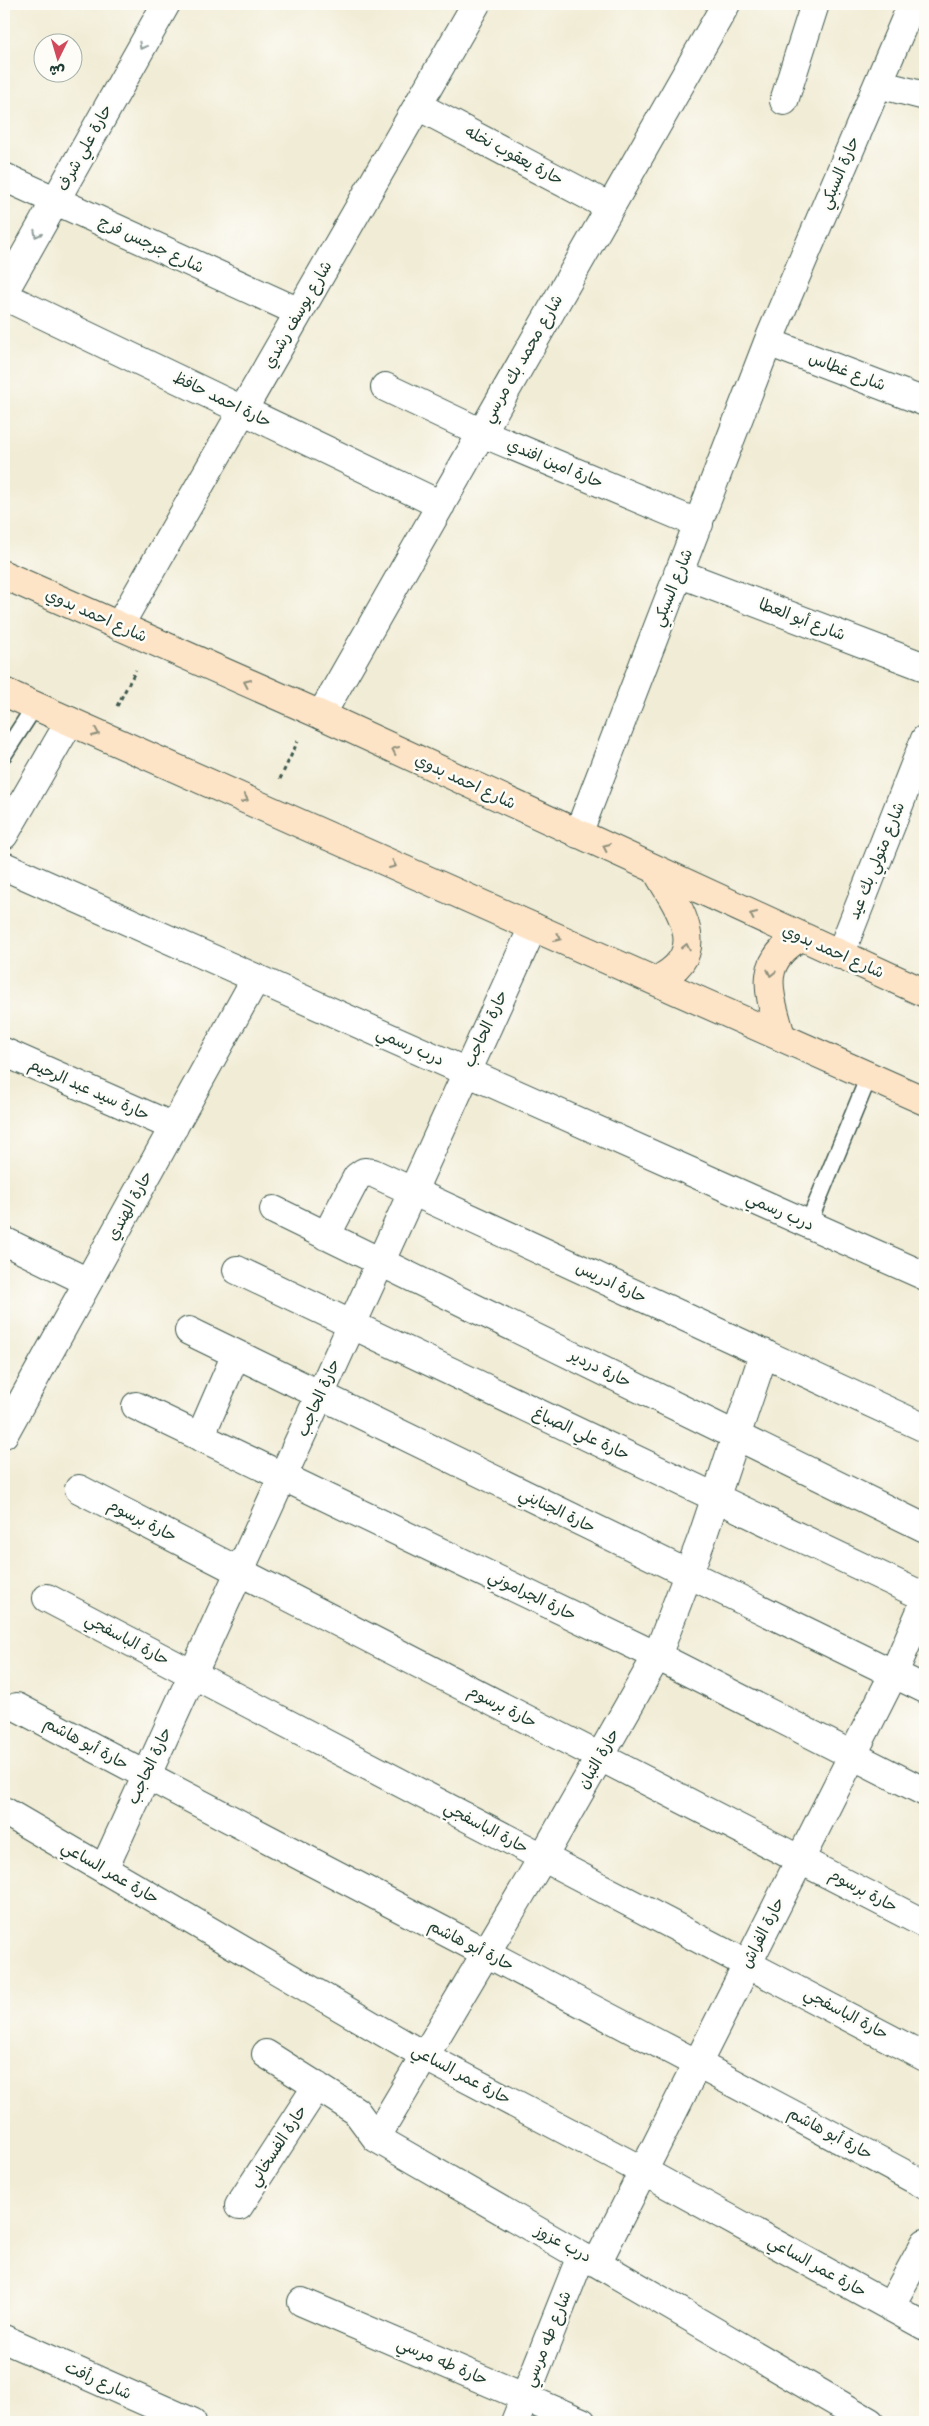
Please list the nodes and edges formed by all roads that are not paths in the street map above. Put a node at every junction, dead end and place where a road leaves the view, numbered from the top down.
1 (166, 4) edge
2 (476, 4) edge
3 (726, 4) edge
4 (815, 4) edge
5 (912, 4) edge
6 (878, 84) junction
7 (925, 96) edge
8 (784, 101) dead end
9 (418, 106) junction
10 (4, 177) edge
11 (55, 200) junction
12 (610, 206) junction
13 (13, 257) edge
14 (4, 294) edge
15 (299, 312) junction
16 (768, 342) junction
17 (385, 387) dead end
18 (925, 402) edge
19 (243, 410) junction
20 (482, 432) junction
21 (440, 505) junction
22 (699, 524) junction
23 (678, 573) junction
24 (4, 575) edge
25 (119, 626) junction
26 (925, 667) edge
27 (4, 692) edge
28 (35, 706) junction
29 (317, 714) junction
30 (70, 721) junction
31 (925, 739) edge
32 (4, 754) edge
33 (578, 834) junction
34 (4, 835) edge
35 (4, 866) edge
36 (656, 870) junction
37 (533, 927) junction
38 (801, 938) junction
39 (840, 955) junction
40 (256, 978) junction
41 (655, 981) junction
42 (925, 993) edge
43 (781, 1036) junction
44 (4, 1052) edge
45 (467, 1072) junction
46 (869, 1076) junction
47 (925, 1101) edge
48 (174, 1127) junction
49 (413, 1192) junction
50 (274, 1210) dead end
51 (808, 1224) junction
52 (326, 1236) junction
53 (4, 1241) edge
54 (380, 1262) junction
55 (237, 1270) dead end
56 (925, 1276) edge
57 (88, 1282) junction
58 (352, 1324) junction
59 (189, 1331) dead end
60 (764, 1353) junction
61 (236, 1354) junction
62 (320, 1396) junction
63 (136, 1406) dead end
64 (925, 1428) edge
65 (5, 1431) edge
66 (736, 1436) junction
67 (200, 1437) junction
68 (283, 1477) junction
69 (79, 1489) dead end
70 (716, 1498) junction
71 (925, 1528) edge
72 (239, 1572) junction
73 (689, 1576) junction
74 (47, 1598) dead end
75 (925, 1599) edge
76 (657, 1656) junction
77 (894, 1673) junction
78 (193, 1674) junction
79 (925, 1689) edge
80 (17, 1707) dead end
81 (854, 1754) junction
82 (600, 1758) junction
83 (146, 1776) junction
84 (925, 1792) edge
85 (4, 1811) edge
86 (542, 1857) junction
87 (801, 1858) junction
88 (104, 1869) junction
89 (925, 1924) edge
90 (485, 1954) junction
91 (748, 1963) junction
92 (266, 2054) dead end
93 (426, 2057) junction
94 (925, 2057) edge
95 (697, 2062) junction
96 (317, 2086) junction
97 (376, 2138) junction
98 (642, 2171) junction
99 (925, 2185) edge
100 (239, 2206) dead end
101 (925, 2243) edge
102 (589, 2259) junction
103 (302, 2302) dead end
104 (890, 2307) junction
105 (925, 2326) edge
106 (4, 2339) edge
107 (520, 2410) edge
108 (832, 2412) edge
109 (192, 2422) edge
110 (582, 2422) edge
111 (870, 2422) edge

1 -> 11 street, حارة علي شرف
2 - 9 street, شارع يوسف رشدي
3 - 12 street, شارع محمد بك مرسي
4 - 8 street
5 - 6 street, حارة السبكي
6 - 7 street
6 - 16 street, حارة السبكي
9 - 12 street, حارة يعقوب نخله
9 - 15 street, شارع يوسف رشدي
10 - 11 street, شارع جرجس فرج
11 -> 13 street, حارة علي شرف
11 - 15 street, شارع جرجس فرج
12 - 20 street, شارع محمد بك مرسي
13 - 14 street, حارة علي شرف
14 - 19 street, حارة احمد حافظ
15 - 19 street, شارع يوسف رشدي
16 - 18 street, شارع غطاس
16 - 22 street, شارع السبكي
17 - 20 street, حارة امين افندي
19 - 21 street, حارة احمد حافظ
19 - 25 street, شارع يوسف رشدي
20 - 21 street, شارع محمد بك مرسي
20 - 22 street, حارة امين افندي
21 - 29 street, شارع محمد بك مرسي
22 - 23 street, شارع السبكي
23 - 26 street, شارع أبو العطا
23 - 33 street, شارع السبكي
24 - 25 main road, شارع احمد بدوي
29 -> 25 main road, شارع احمد بدوي
27 - 28 main road
28 - 30 main road
28 - 32 lane
33 -> 29 main road, شارع احمد بدوي
30 - 34 street
30 -> 37 main road
31 - 39 street, شارع متولي بك عيد
36 -> 33 main road, شارع احمد بدوي
35 - 40 street, درب رسمي
38 -> 36 main road, شارع احمد بدوي
41 -> 36 main road
37 -> 41 main road
37 - 45 street, حارة الحاجب
38 - 39 main road, شارع احمد بدوي
38 -> 43 main road
39 - 42 main road, شارع احمد بدوي
40 - 45 street, درب رسمي
40 - 48 street, حارة الهندي
41 - 43 main road
43 - 46 main road
44 - 48 street, حارة سيد عبد الرحيم
45 - 49 street, حارة الحاجب
45 - 51 street, درب رسمي
46 - 47 main road
46 - 51 lane
48 - 57 street, حارة الهندي
49 - 52 street, حارة ادريس
49 - 54 street, حارة الحاجب
49 - 60 street, حارة ادريس
50 - 52 street, حارة دردير
51 - 56 street, درب رسمي
52 - 54 street, حارة دردير
53 - 57 street
54 - 58 street, حارة الحاجب
54 - 66 street, حارة دردير
55 - 58 street, حارة علي الصباغ
57 - 65 street, حارة الهندي
58 - 62 street, حارة الحاجب
58 - 70 street, حارة علي الصباغ
59 - 61 street, حارة الجنايني
60 - 64 street, حارة ادريس
60 - 66 street, حارة التبان
61 - 62 street, حارة الجنايني
61 - 67 street
62 - 68 street, حارة الحاجب
62 - 73 street, حارة الجنايني
63 - 67 street, حارة الجراموني
66 - 70 street, حارة التبان
66 - 71 street, حارة دردير
67 - 68 street, حارة الجراموني
68 - 72 street, حارة الحاجب
68 - 76 street, حارة الجراموني
69 - 72 street, حارة برسوم
70 - 73 street, حارة التبان
70 - 75 street, حارة علي الصباغ
72 - 78 street, حارة الحاجب
72 - 82 street, حارة برسوم
73 - 76 street, حارة التبان
73 - 77 street, حارة الجنايني
74 - 78 street, حارة الباسفجي
75 - 77 street, حارة الفراش
76 - 81 street, حارة الجراموني
76 - 82 street, حارة التبان
77 - 79 street, حارة الجنايني
77 - 81 street, حارة الفراش
78 - 83 street, حارة الحاجب
78 - 86 street, حارة الباسفجي
80 - 83 street, حارة أبو هاشم
81 - 84 street, حارة الجراموني
81 - 87 street, حارة الفراش
82 - 86 street, حارة التبان
82 - 87 street, حارة برسوم
83 - 88 street, حارة الحاجب
83 - 90 street, حارة أبو هاشم
85 - 88 street, حارة عمر الساعي
86 - 90 street, حارة التبان
86 - 91 street, حارة الباسفجي
87 - 89 street, حارة برسوم
87 - 91 street, حارة الفراش
88 - 93 street, حارة عمر الساعي
90 - 93 street, حارة التبان
90 - 95 street, حارة أبو هاشم
91 - 94 street, حارة الباسفجي
91 - 95 street, حارة الفراش
92 - 96 street, درب عزوز
93 - 97 street, حارة التبان
93 - 98 street, حارة عمر الساعي
95 - 98 street, حارة الفراش
95 - 99 street, حارة أبو هاشم
96 - 97 street, درب عزوز
96 - 100 street, حارة الفسخاني
97 - 102 street, درب عزوز
98 - 102 street, حارة الفراش
98 - 104 street, حارة عمر الساعي
101 - 104 street
102 - 107 street, شارع طه مرسي
102 - 108 street, درب عزوز
103 - 107 street, حارة طه مرسي
104 - 105 street, حارة عمر الساعي
106 - 109 street, شارع رأفت
107 - 110 street, حارة طه مرسي
108 - 111 street, درب عزوز

